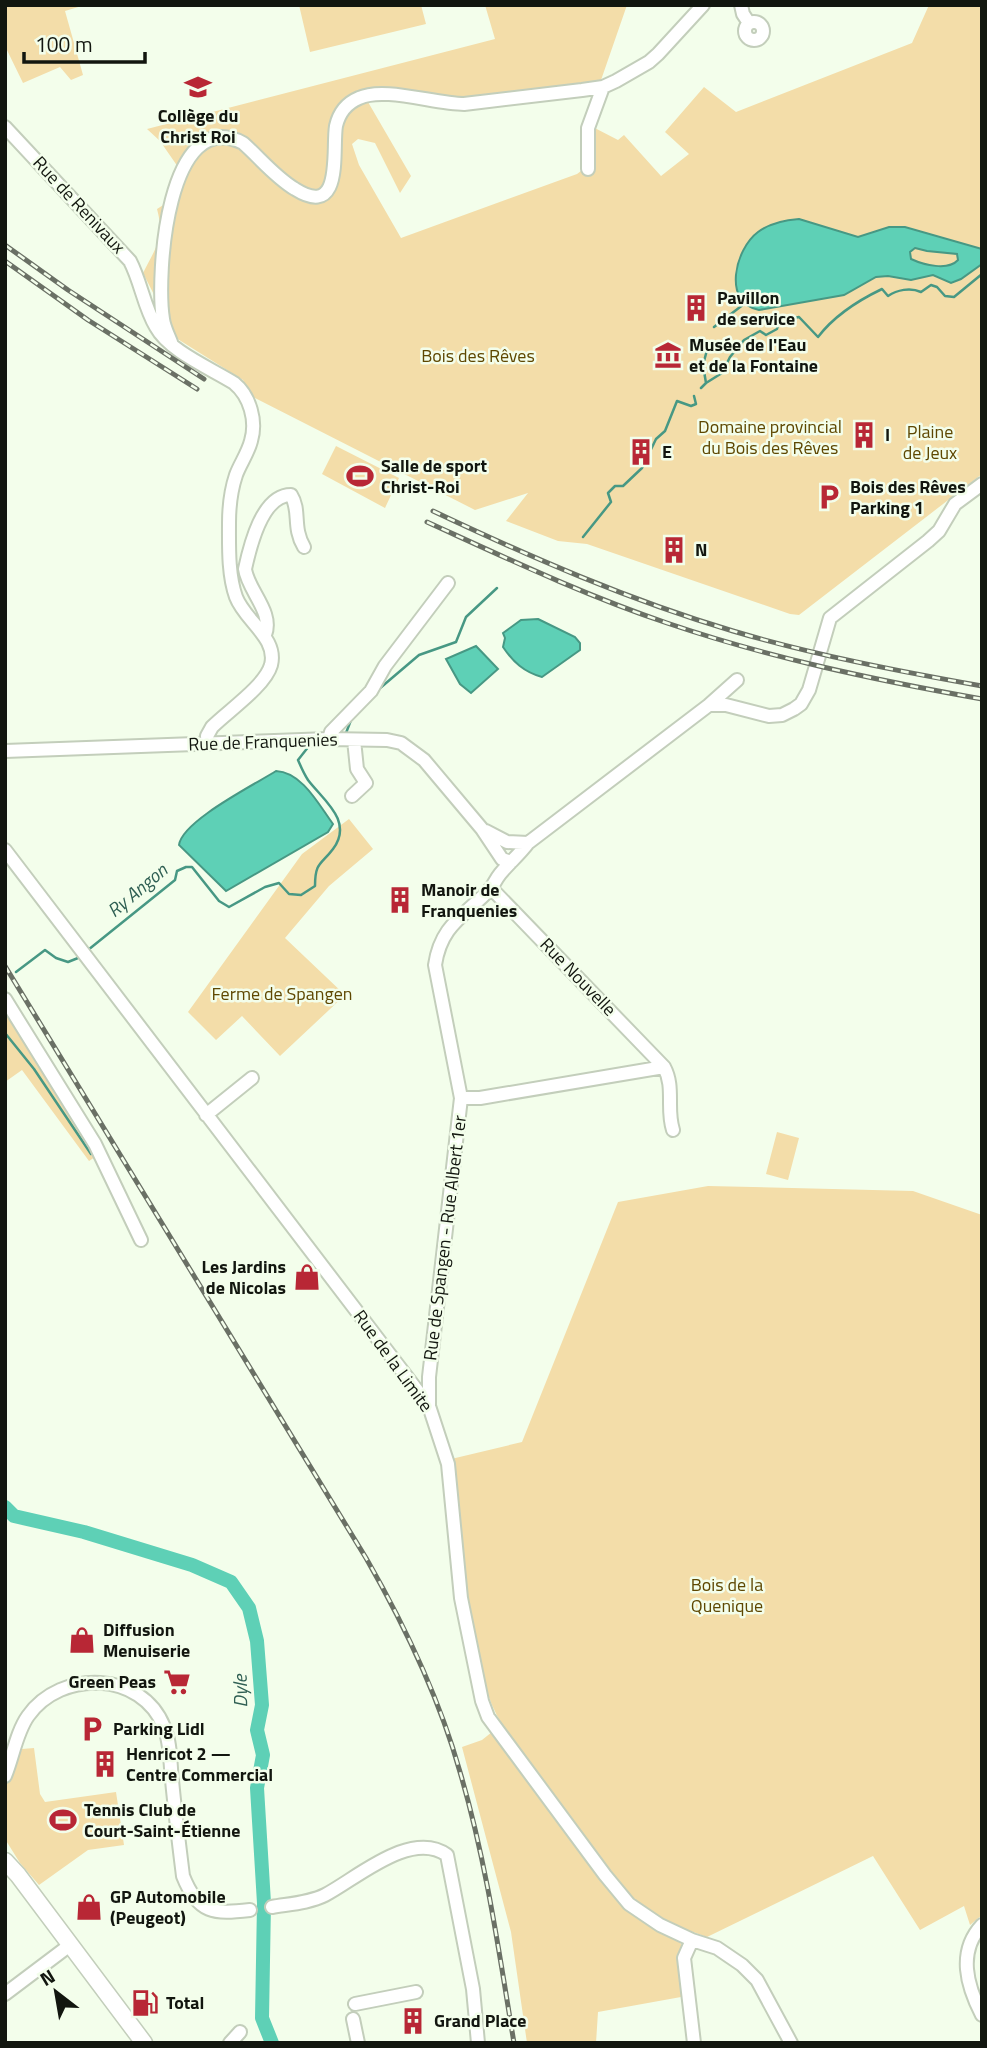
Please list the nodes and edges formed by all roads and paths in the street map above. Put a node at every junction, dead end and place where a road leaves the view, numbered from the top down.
1 (703, 5) edge
2 (741, 5) edge
3 (749, 23) dead end
4 (603, 87) junction
5 (5, 127) edge
6 (588, 169) dead end
7 (172, 345) junction
8 (982, 484) edge
9 (304, 547) dead end
10 (448, 583) dead end
11 (265, 635) junction
12 (737, 680) dead end
13 (709, 705) junction
14 (329, 740) junction
15 (354, 740) junction
16 (208, 744) junction
17 (5, 751) edge
18 (352, 796) dead end
19 (5, 850) edge
20 (512, 851) junction
21 (491, 888) junction
22 (5, 999) edge
23 (664, 1067) junction
24 (252, 1078) dead end
25 (461, 1098) junction
26 (206, 1115) junction
27 (673, 1130) dead end
28 (141, 1240) dead end
29 (429, 1377) junction
30 (415, 1386) junction
31 (429, 1406) junction
32 (14, 1750) junction
33 (5, 1765) edge
34 (5, 1776) edge
35 (5, 1851) edge
36 (5, 1861) edge
37 (18, 1875) junction
38 (272, 1907) dead end
39 (250, 1910) dead end
40 (982, 1925) edge
41 (692, 1940) junction
42 (70, 1945) junction
43 (416, 1992) dead end
44 (5, 1994) edge
45 (355, 2004) dead end
46 (982, 2015) edge
47 (353, 2019) dead end
48 (240, 2032) dead end
49 (144, 2043) edge
50 (230, 2043) edge
51 (358, 2043) edge
52 (478, 2043) edge
53 (694, 2043) edge
54 (791, 2043) edge

1 - 4 street
2 - 3 street
4 - 6 street
4 - 7 street
5 - 7 street, Rue de Renivaux
7 - 11 street, Rue de Renivaux
8 - 13 street
9 - 11 street
10 - 14 street
11 - 16 street
12 - 13 street
13 - 20 street
14 - 15 street, Rue de Franquenies
14 - 16 street, Rue de Franquenies
15 - 18 street
15 - 20 street, Rue de Franquenies
16 - 17 street, Rue de Franquenies
19 - 26 street, Rue de la Limite
20 - 21 street, Rue de Spangen - Rue Albert 1er
21 - 23 street, Rue Nouvelle
21 - 25 street, Rue de Spangen - Rue Albert 1er
22 - 28 street
23 - 25 street
23 - 27 street
24 - 26 street
25 - 29 street, Rue de Spangen - Rue Albert 1er
26 - 30 street, Rue de la Limite
29 - 30 street
29 - 31 street, Rue de Spangen - Rue Albert 1er
30 - 31 street, Rue de la Limite
31 - 41 street, Rue de la Limite
32 - 33 street
32 - 34 street
32 - 39 street
35 - 37 main road
36 - 37 main road
37 - 42 main road
38 - 52 street
40 - 46 street
41 - 53 street
41 - 54 street, Rue de la Limite
42 - 44 street
42 - 49 main road
43 - 45 street
47 - 51 street
48 - 50 street

